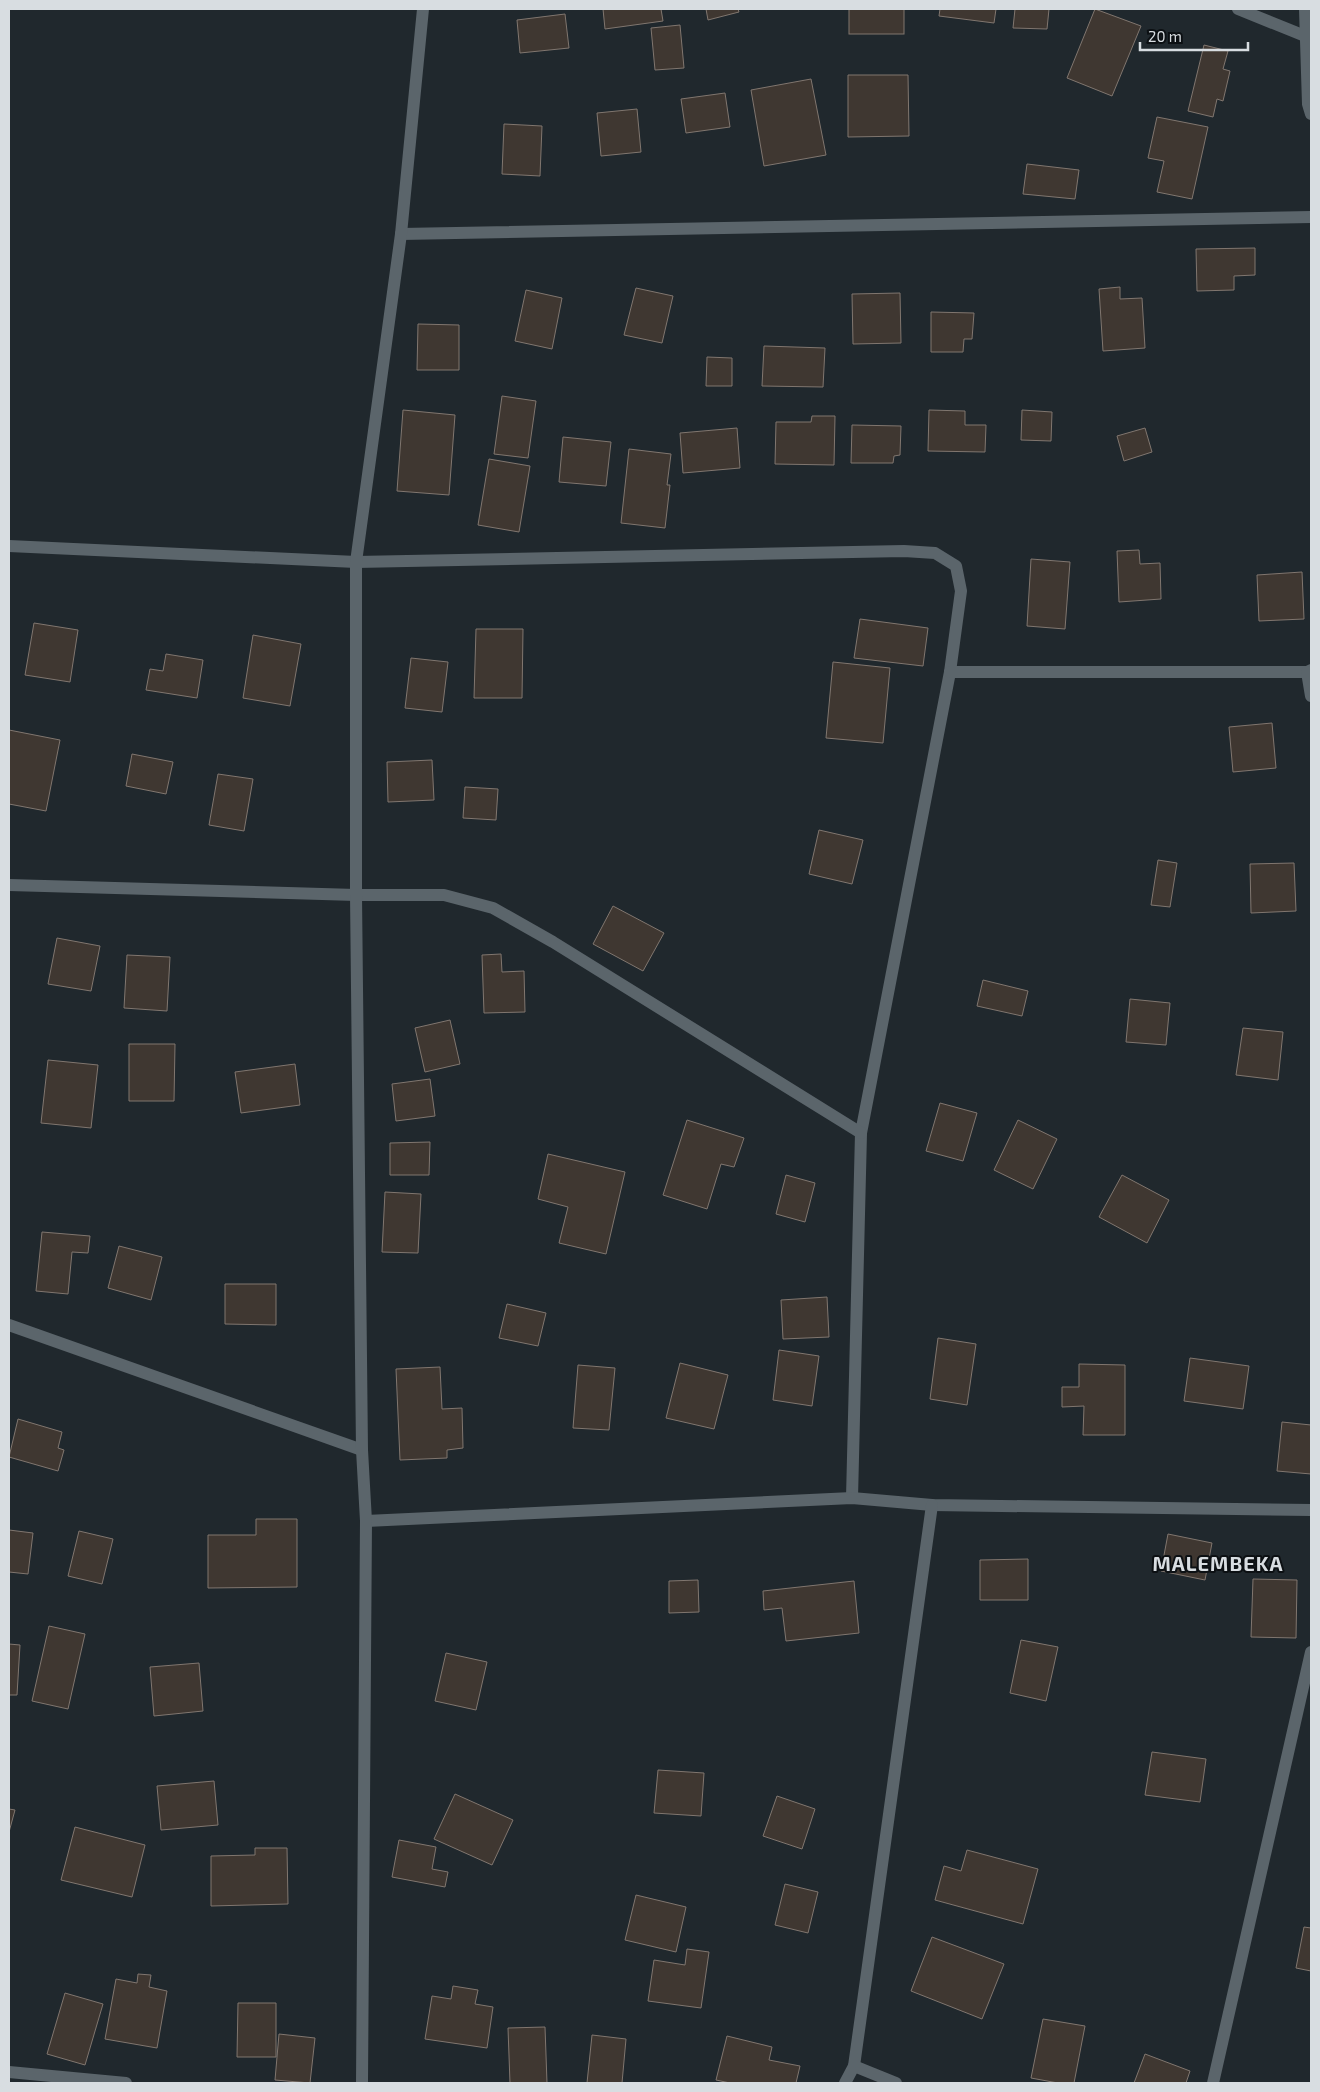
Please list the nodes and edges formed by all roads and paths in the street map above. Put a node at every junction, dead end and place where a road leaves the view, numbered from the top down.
1 (423, 9) edge
2 (1238, 9) edge
3 (1305, 9) edge
4 (1305, 36) junction
5 (1311, 114) edge
6 (1311, 216) edge
7 (400, 234) junction
8 (9, 546) edge
9 (356, 562) junction
10 (1309, 671) edge
11 (950, 672) junction
12 (1311, 696) edge
13 (9, 885) edge
14 (356, 895) junction
15 (861, 1132) junction
16 (9, 1325) edge
17 (362, 1450) junction
18 (852, 1498) junction
19 (932, 1505) junction
20 (1311, 1510) edge
21 (366, 1521) junction
22 (1311, 1652) edge
23 (854, 2066) junction
24 (9, 2072) edge
25 (44, 2079) edge
26 (126, 2083) edge
27 (362, 2083) edge
28 (845, 2083) edge
29 (896, 2083) edge
30 (1213, 2083) edge

1 - 7 street
2 - 4 street
3 - 4 street
4 - 5 street
6 - 7 street
7 - 9 street
8 - 9 street
9 - 11 street
9 - 14 street
10 - 11 street
10 - 12 street
11 - 15 street
13 - 14 street
14 - 15 street
14 - 17 street
15 - 18 street
16 - 17 street
17 - 21 street
18 - 19 street
18 - 21 street
19 - 20 street
19 - 23 street
21 - 27 street
22 - 30 street
23 - 28 street
23 - 29 street
24 - 25 street
25 - 26 street

